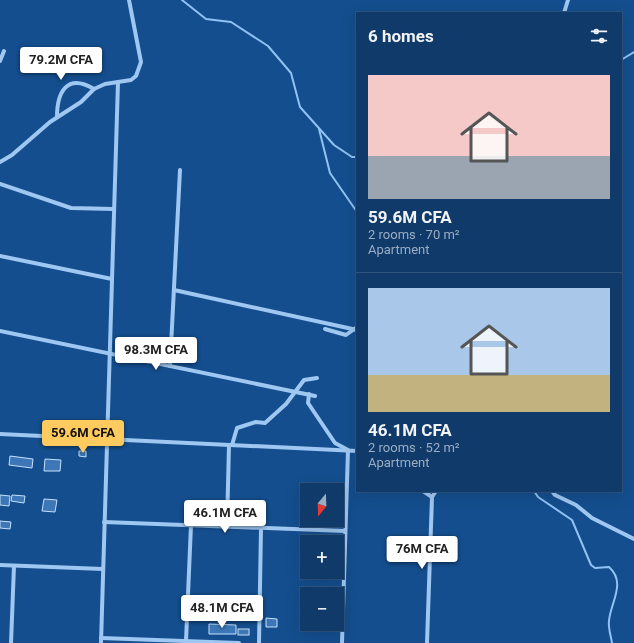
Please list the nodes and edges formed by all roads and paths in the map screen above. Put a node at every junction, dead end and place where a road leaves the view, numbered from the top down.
1 (129, 0) edge
2 (568, 0) edge
3 (564, 12) edge
4 (4, 51) dead end
5 (0, 61) edge
6 (118, 82) junction
7 (94, 89) junction
8 (57, 117) junction
9 (0, 162) edge
10 (180, 170) dead end
11 (0, 184) edge
12 (114, 209) junction
13 (0, 256) edge
14 (112, 279) junction
15 (174, 290) junction
16 (325, 329) dead end
17 (356, 329) edge
18 (0, 331) edge
19 (110, 354) junction
20 (170, 366) junction
21 (317, 378) dead end
22 (294, 392) junction
23 (309, 394) junction
24 (315, 396) dead end
25 (0, 434) edge
26 (107, 439) junction
27 (231, 445) junction
28 (348, 450) junction
29 (356, 451) edge
30 (424, 492) edge
31 (435, 492) edge
32 (553, 492) edge
33 (432, 497) junction
34 (104, 522) junction
35 (191, 525) junction
36 (227, 526) junction
37 (261, 528) junction
38 (345, 531) junction
39 (634, 539) edge
40 (0, 565) edge
41 (14, 566) junction
42 (103, 569) junction
43 (101, 641) edge
44 (186, 641) junction
45 (11, 643) edge
46 (222, 643) edge
47 (239, 643) edge
48 (259, 643) edge
49 (342, 643) edge
50 (427, 643) edge

1 - 6 street
2 - 3 street
4 - 5 street
6 - 7 street
6 - 12 street
7 - 8 street
7 - 8 street
8 - 9 street
10 - 15 street
11 - 12 street
12 - 14 street
13 - 14 street
14 - 19 street
15 - 17 street
15 - 20 street
16 - 17 street
18 - 19 street
19 - 20 street
19 - 26 street
20 - 22 street
21 - 22 street
22 - 23 street
22 - 27 street
23 - 24 street
23 - 28 street
25 - 26 street
26 - 27 street
26 - 34 street
27 - 28 street
27 - 36 street
28 - 29 street
28 - 38 street
30 - 33 street
31 - 33 street
32 - 39 street
33 - 50 street
34 - 35 street
34 - 42 street
35 - 36 street
35 - 44 street
36 - 37 street
37 - 38 street
37 - 48 street
38 - 49 street
40 - 41 street
41 - 42 street
41 - 45 street
42 - 43 street
43 - 44 street
44 - 46 street
46 - 47 street

